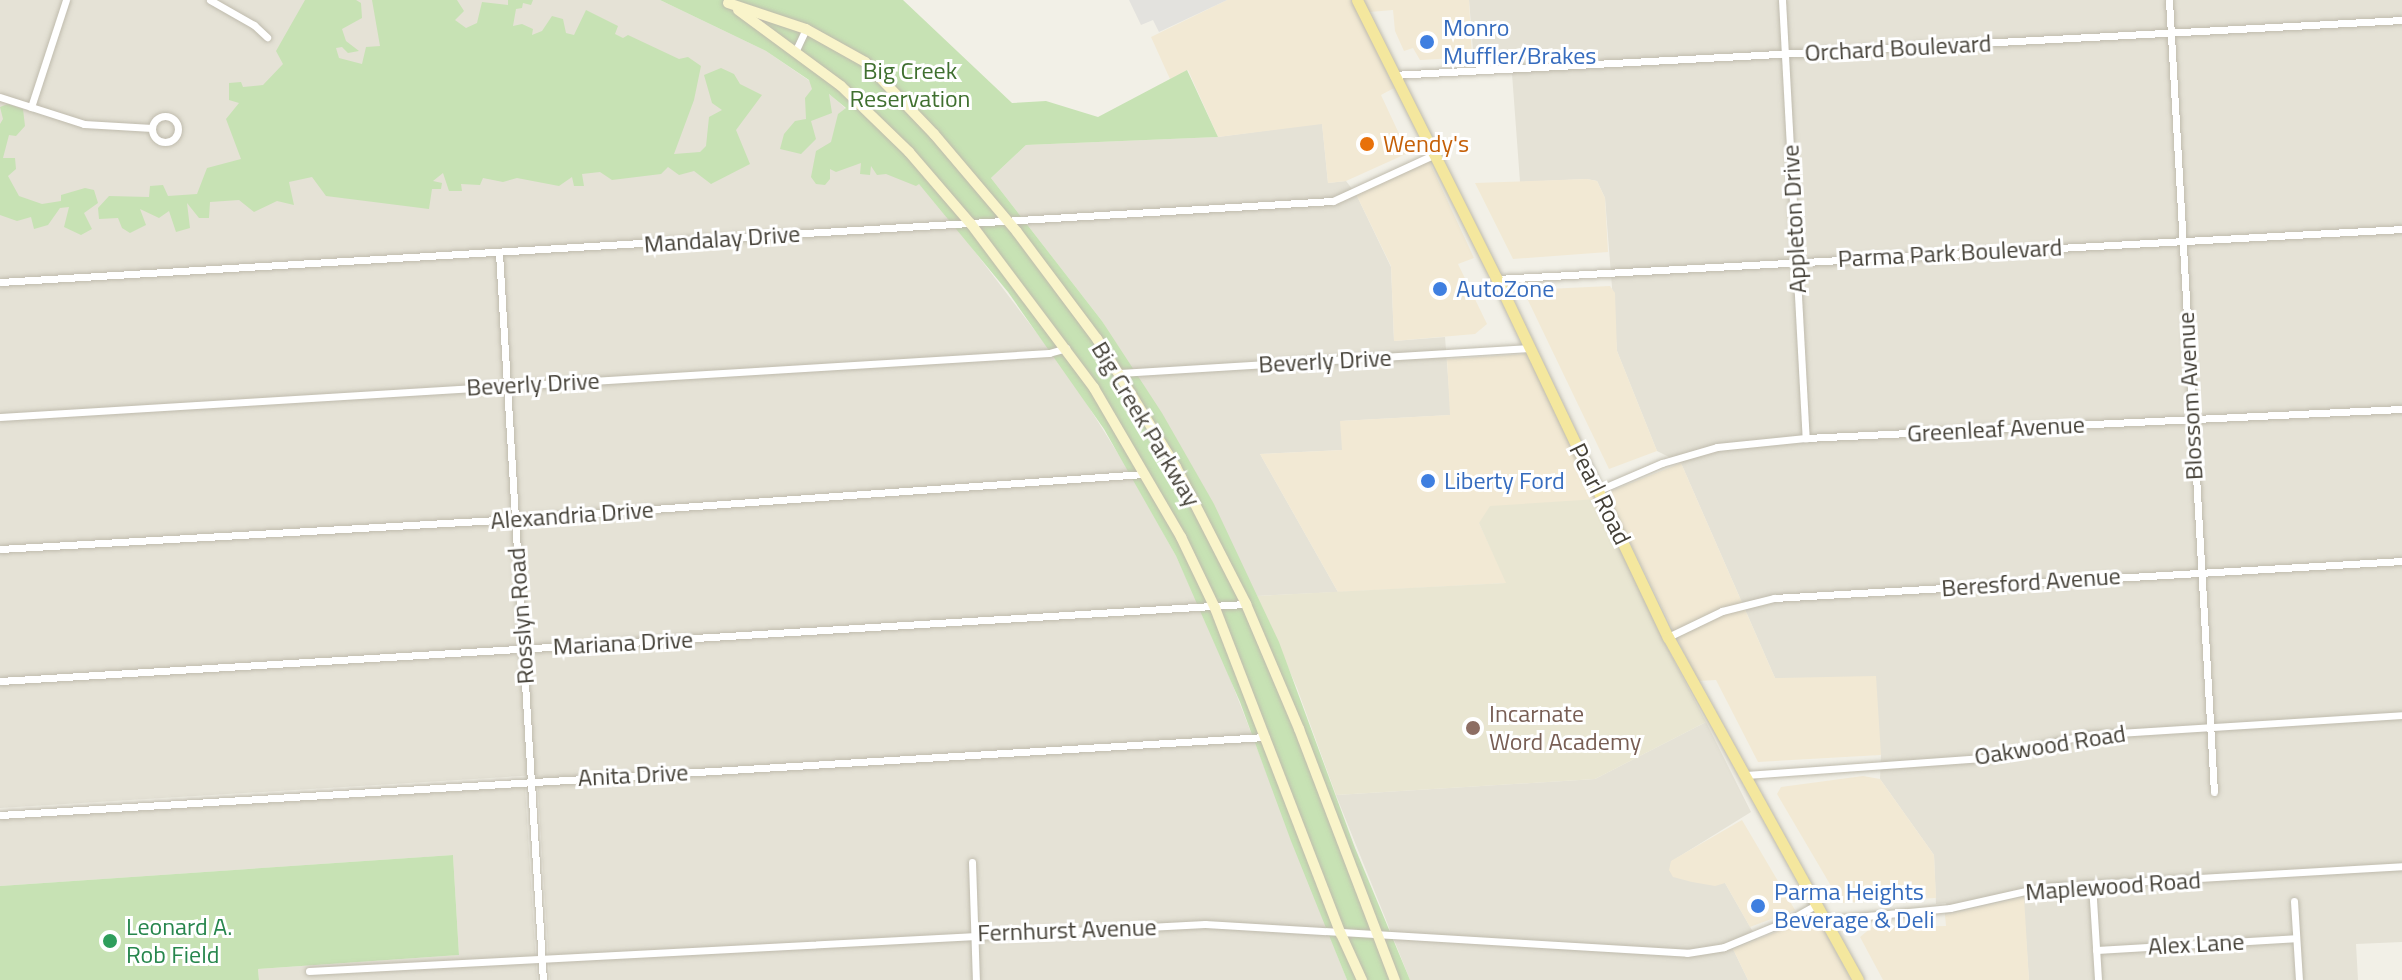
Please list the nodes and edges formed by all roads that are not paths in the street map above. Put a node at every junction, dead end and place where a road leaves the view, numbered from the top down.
1 (66, 0) edge
2 (210, 0) edge
3 (1357, 0) edge
4 (1782, 0) edge
5 (2169, 0) edge
6 (725, 2) edge
7 (2402, 20) edge
8 (806, 29) junction
9 (2171, 33) junction
10 (267, 37) dead end
11 (796, 50) junction
12 (1785, 54) junction
13 (1393, 75) junction
14 (0, 97) edge
15 (31, 107) junction
16 (152, 128) dead end
17 (1435, 154) junction
18 (1007, 221) junction
19 (971, 224) junction
20 (2402, 229) edge
21 (2182, 241) junction
22 (499, 253) junction
23 (1796, 261) junction
24 (1497, 279) junction
25 (0, 282) edge
26 (1066, 348) junction
27 (1530, 348) junction
28 (1119, 373) junction
29 (505, 386) junction
30 (2402, 409) edge
31 (0, 417) edge
32 (2191, 420) junction
33 (1806, 438) junction
34 (1143, 474) junction
35 (1599, 490) junction
36 (514, 519) junction
37 (0, 549) edge
38 (2402, 561) edge
39 (2199, 572) junction
40 (1246, 604) junction
41 (1215, 608) junction
42 (1668, 637) junction
43 (523, 649) junction
44 (0, 681) edge
45 (2402, 715) edge
46 (2210, 727) junction
47 (1266, 737) junction
48 (1746, 775) junction
49 (532, 782) junction
50 (2214, 792) dead end
51 (0, 815) edge
52 (972, 862) dead end
53 (2402, 866) edge
54 (2092, 884) junction
55 (2294, 901) dead end
56 (1816, 905) junction
57 (1825, 920) junction
58 (974, 934) junction
59 (1341, 934) junction
60 (1376, 935) junction
61 (2296, 938) junction
62 (2096, 950) junction
63 (542, 958) junction
64 (309, 971) dead end
65 (543, 980) edge
66 (976, 980) edge
67 (1362, 980) edge
68 (1395, 980) edge
69 (1858, 980) edge
70 (2098, 980) edge
71 (2299, 980) edge

1 - 15 street
2 - 10 street
3 - 13 main road, Pearl Road
4 - 12 street, Appleton Drive
5 - 9 street, Blossom Avenue
6 - 8 street, Big Creek Parkway
6 - 11 street, Big Creek Parkway
7 - 9 street, Orchard Boulevard
8 - 11 street
8 - 18 street, Big Creek Parkway
9 - 12 street, Orchard Boulevard
9 - 21 street, Blossom Avenue
11 - 19 street, Big Creek Parkway
12 - 13 street, Orchard Boulevard
12 - 23 street, Appleton Drive
13 - 17 main road, Pearl Road
14 - 15 street
15 - 16 street
17 - 18 street, Mandalay Drive
17 - 24 main road, Pearl Road
18 - 19 street, Mandalay Drive
18 - 28 street, Big Creek Parkway
19 - 22 street, Mandalay Drive
19 - 26 street, Big Creek Parkway
20 - 21 street, Parma Park Boulevard
21 - 23 street, Parma Park Boulevard
21 - 32 street, Blossom Avenue
22 - 25 street, Mandalay Drive
22 - 29 street, Rosslyn Road
23 - 24 street, Parma Park Boulevard
23 - 33 street, Appleton Drive
24 - 27 main road, Pearl Road
26 - 29 street, Beverly Drive
26 - 34 street, Big Creek Parkway
27 - 28 street, Beverly Drive
27 - 35 main road, Pearl Road
28 - 40 street, Big Creek Parkway
29 - 31 street, Beverly Drive
29 - 36 street, Rosslyn Road
30 - 32 street, Greenleaf Avenue
32 - 33 street, Greenleaf Avenue
32 - 39 street, Blossom Avenue
33 - 35 street, Greenleaf Avenue
34 - 36 street, Alexandria Drive
34 - 41 street, Big Creek Parkway
35 - 42 main road, Pearl Road
36 - 37 street, Alexandria Drive
36 - 43 street, Rosslyn Road
38 - 39 street, Beresford Avenue
39 - 42 street, Beresford Avenue
39 - 46 street, Blossom Avenue
40 - 41 street, Mariana Drive
40 - 60 street, Big Creek Parkway
41 - 43 street, Mariana Drive
41 - 47 street, Big Creek Parkway
42 - 48 main road, Pearl Road
43 - 44 street, Mariana Drive
43 - 49 street, Rosslyn Road
45 - 46 street, Oakwood Road
46 - 48 street, Oakwood Road
46 - 50 street, Blossom Avenue
47 - 49 street, Anita Drive
47 - 59 street, Big Creek Parkway
48 - 56 main road, Pearl Road
49 - 51 street, Anita Drive
49 - 63 street, Rosslyn Road
52 - 58 street
53 - 54 street, Maplewood Road
54 - 57 street, Maplewood Road
54 - 62 street
55 - 61 street
56 - 57 main road, Pearl Road
56 - 60 street, Fernhurst Avenue
57 - 69 main road, Pearl Road
58 - 59 street, Fernhurst Avenue
58 - 63 street, Fernhurst Avenue
58 - 66 street
59 - 60 street, Fernhurst Avenue
59 - 67 street, Big Creek Parkway
60 - 68 street, Big Creek Parkway
61 - 62 street, Alex Lane
61 - 71 street
62 - 70 street
63 - 64 street, Fernhurst Avenue
63 - 65 street, Rosslyn Road

